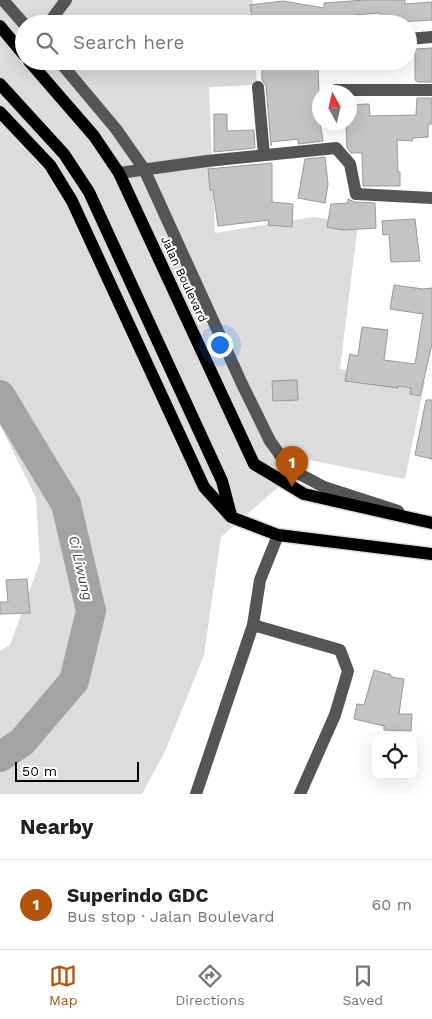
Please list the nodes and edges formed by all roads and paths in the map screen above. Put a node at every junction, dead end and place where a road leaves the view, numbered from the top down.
1 (3, 0) edge
2 (66, 0) edge
3 (16, 15) edge
4 (55, 15) edge
5 (0, 26) edge
6 (432, 37) edge
7 (417, 38) edge
8 (15, 44) edge
9 (37, 70) edge
10 (66, 70) edge
11 (0, 84) edge
12 (258, 87) dead end
13 (357, 90) edge
14 (432, 90) edge
15 (0, 112) edge
16 (264, 154) junction
17 (144, 169) junction
18 (119, 174) junction
19 (432, 198) edge
20 (231, 517) junction
21 (431, 522) edge
22 (278, 535) junction
23 (432, 554) edge
24 (253, 625) junction
25 (196, 794) edge
26 (300, 794) edge

1 - 3 street
2 - 4 street
5 - 8 main road
6 - 7 street
9 - 18 main road, Jalan Boulevard
10 - 17 street
11 - 20 main road
12 - 16 street
13 - 14 street
15 - 20 main road
16 - 17 street
16 - 19 street
17 - 18 street
17 - 21 street
18 - 21 main road, Jalan Boulevard
20 - 22 main road
22 - 23 main road
22 - 24 street
24 - 25 street
24 - 26 street

